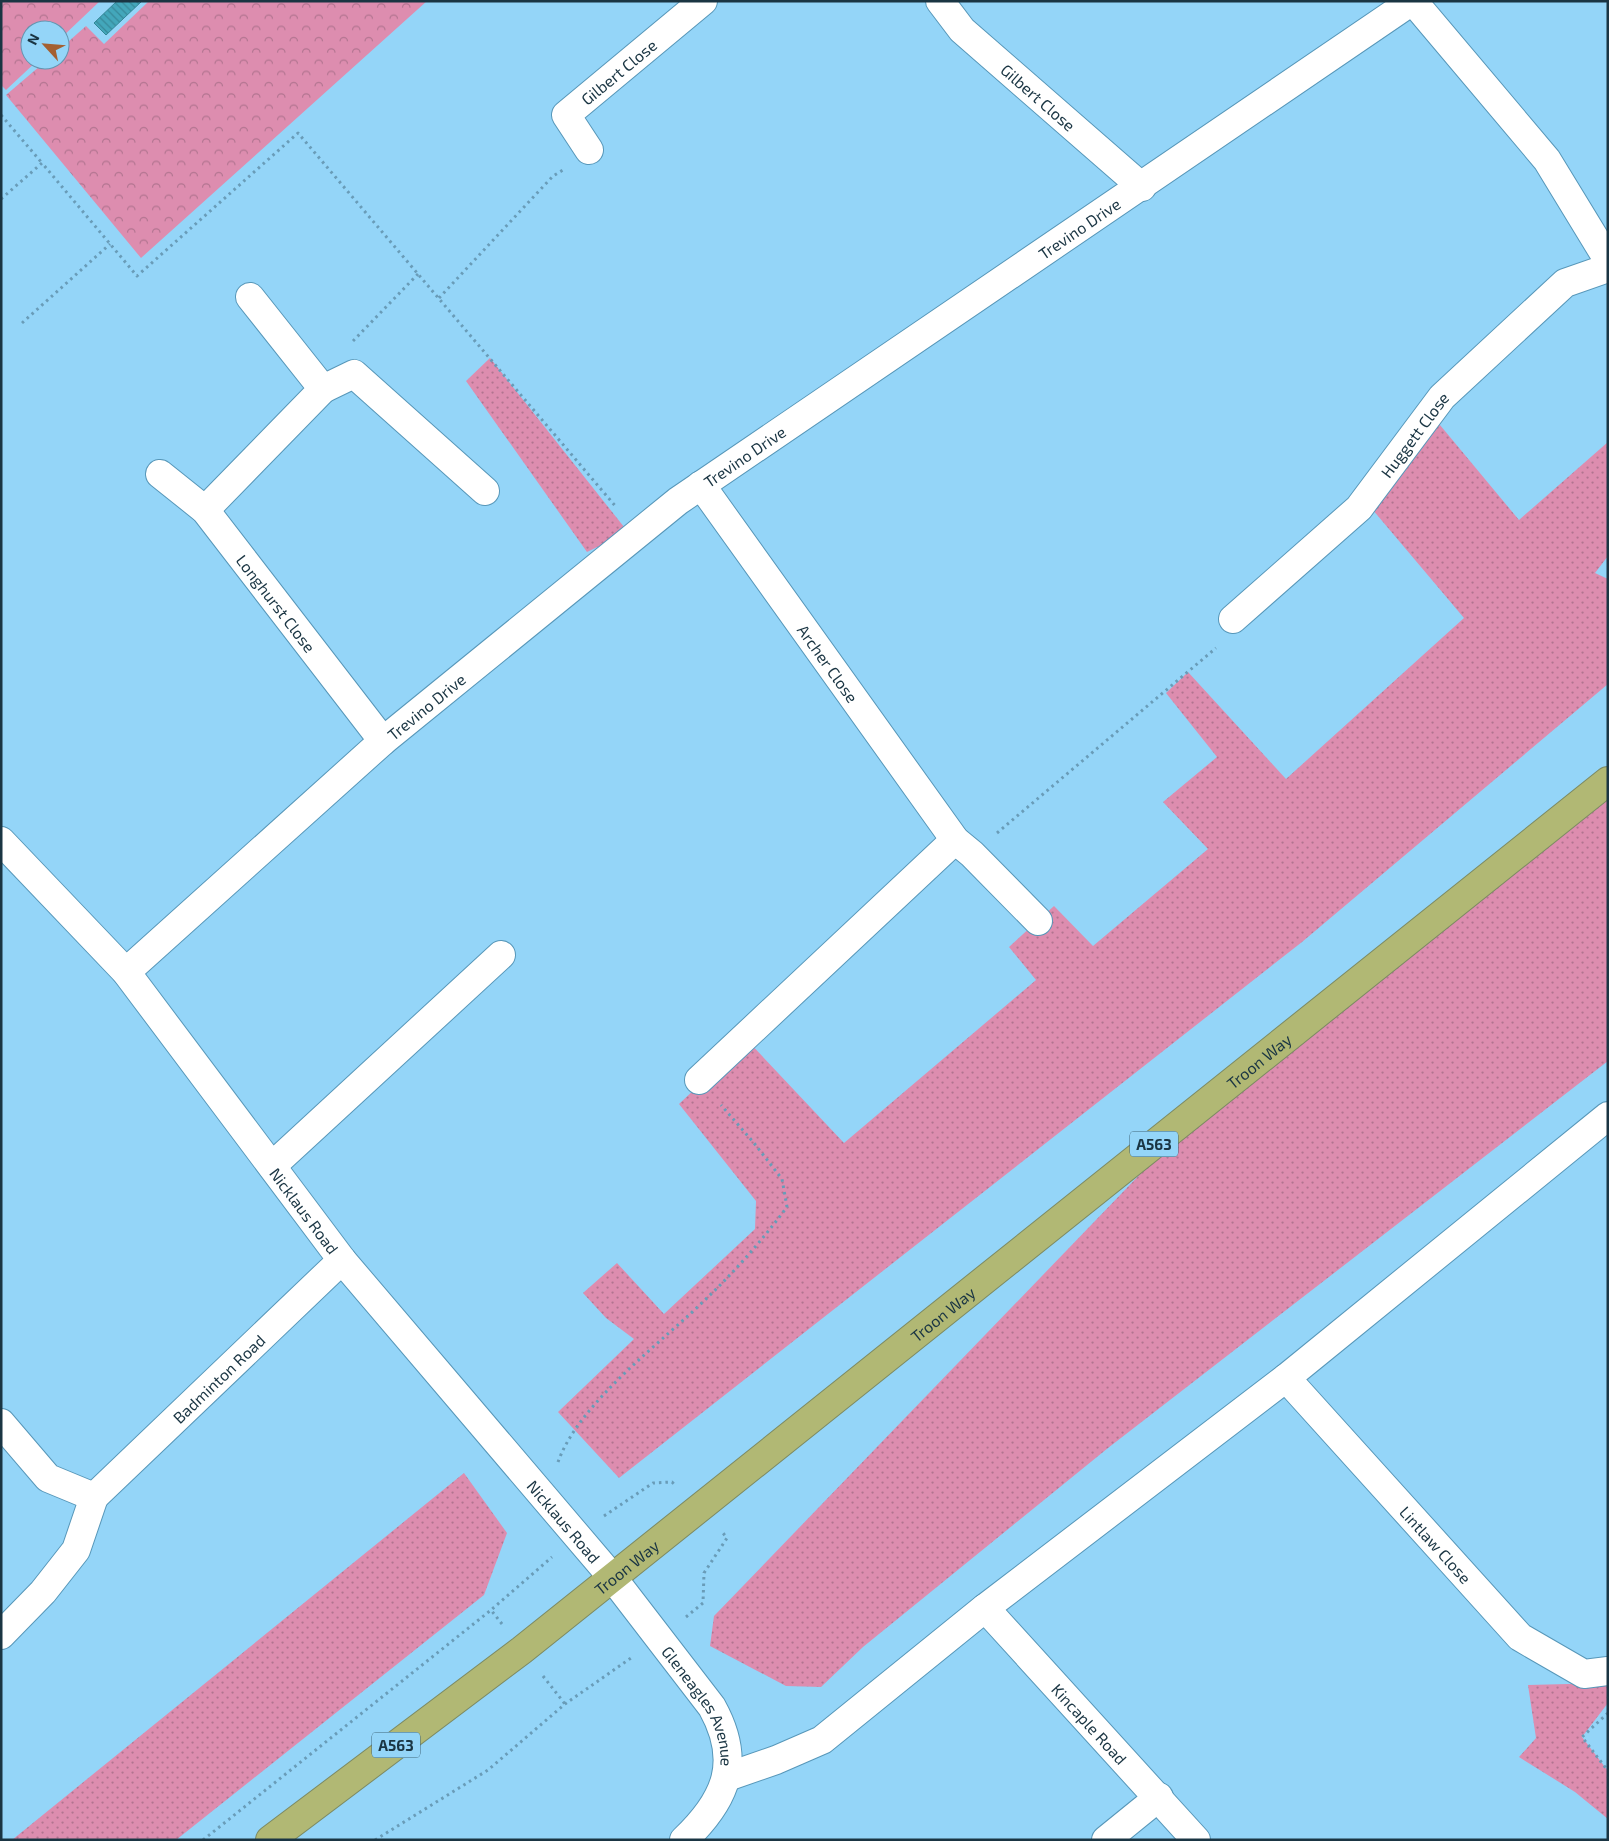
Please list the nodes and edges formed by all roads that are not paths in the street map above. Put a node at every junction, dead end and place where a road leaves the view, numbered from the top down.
1 (703, 1) edge
2 (940, 1) edge
3 (1412, 1) edge
4 (589, 150) road end
5 (1142, 187) junction
6 (1608, 260) edge
7 (1608, 268) edge
8 (250, 297) dead end
9 (323, 389) junction
10 (160, 474) dead end
11 (701, 485) junction
12 (485, 491) dead end
13 (205, 510) junction
14 (1233, 619) road end
15 (383, 741) junction
16 (1608, 781) edge
17 (1, 841) edge
18 (963, 847) junction
19 (1038, 921) dead end
20 (501, 955) dead end
21 (126, 972) junction
22 (699, 1080) road end
23 (1608, 1116) edge
24 (272, 1166) junction
25 (342, 1260) junction
26 (1286, 1378) junction
27 (1, 1423) edge
28 (94, 1497) junction
29 (612, 1577) junction
30 (985, 1608) junction
31 (1, 1635) edge
32 (1608, 1671) edge
33 (727, 1777) junction
34 (1159, 1797) junction
35 (270, 1840) edge
36 (684, 1840) edge
37 (1106, 1840) edge
38 (1196, 1840) edge

1 - 4 street, Gilbert Close
2 - 5 street, Gilbert Close
3 - 5 street, Trevino Drive
3 - 6 street
5 - 11 street, Trevino Drive
7 - 14 street, Huggett Close
8 - 9 street
9 - 12 street
9 - 13 street
10 - 13 street, Longhurst Close
11 - 15 street, Trevino Drive
11 - 18 street, Archer Close
13 - 15 street, Longhurst Close
15 - 21 street, Trevino Drive
16 - 29 highway, Troon Way / A563
17 - 21 street, Nicklaus Road
18 - 19 street, Archer Close
18 - 22 street
20 - 24 street
21 - 24 street, Nicklaus Road
23 - 26 street
24 - 25 street, Nicklaus Road
25 - 28 street, Badminton Road
25 - 29 street, Nicklaus Road
26 - 30 street
26 - 32 street, Lintlaw Close
27 - 28 street
28 - 31 street, Badminton Road
29 - 33 street, Gleneagles Avenue
29 - 35 highway, Troon Way / A563
30 - 33 street
30 - 34 street, Kincaple Road
33 - 36 street, Gleneagles Avenue
34 - 37 street
34 - 38 street, Kincaple Road

